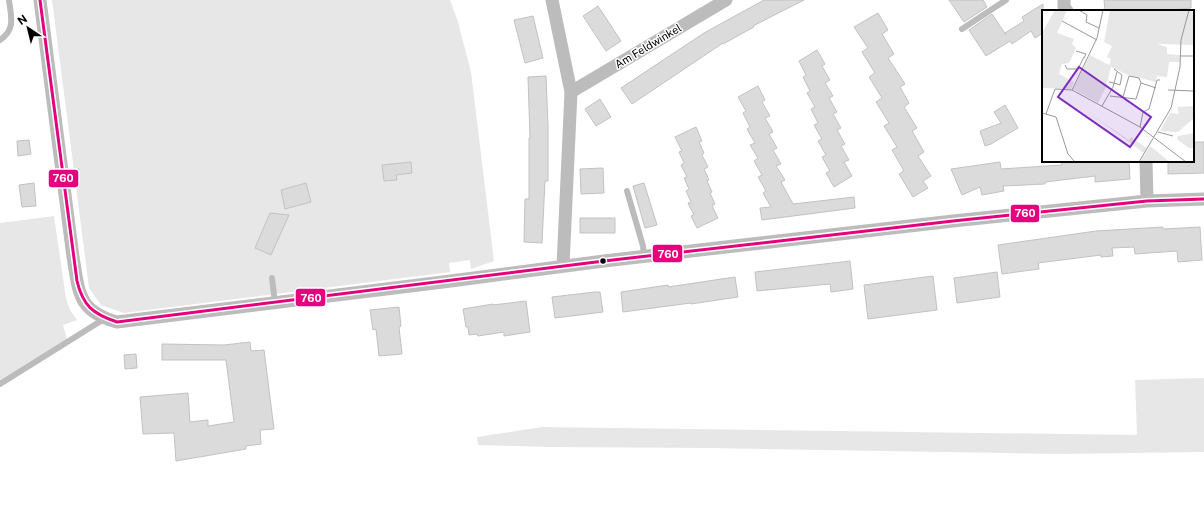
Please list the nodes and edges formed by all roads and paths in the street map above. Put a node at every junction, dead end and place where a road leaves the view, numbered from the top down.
1 (9, 0) edge
2 (40, 0) edge
3 (552, 0) edge
4 (726, 0) edge
5 (1006, 0) edge
6 (962, 28) dead end
7 (0, 40) edge
8 (571, 92) junction
9 (1146, 162) edge
10 (627, 191) dead end
11 (1204, 199) edge
12 (1147, 202) junction
13 (644, 257) junction
14 (563, 266) junction
15 (272, 278) dead end
16 (275, 303) junction
17 (104, 319) junction
18 (0, 384) edge

1 - 7 lane
2 - 17 street
3 - 8 street
4 - 8 street, Am Feldwinkel
5 - 6 lane
8 - 14 street
9 - 12 street
10 - 13 lane
11 - 12 street
12 - 13 street
13 - 14 street
14 - 16 street
15 - 16 lane
16 - 17 street
17 - 18 lane

